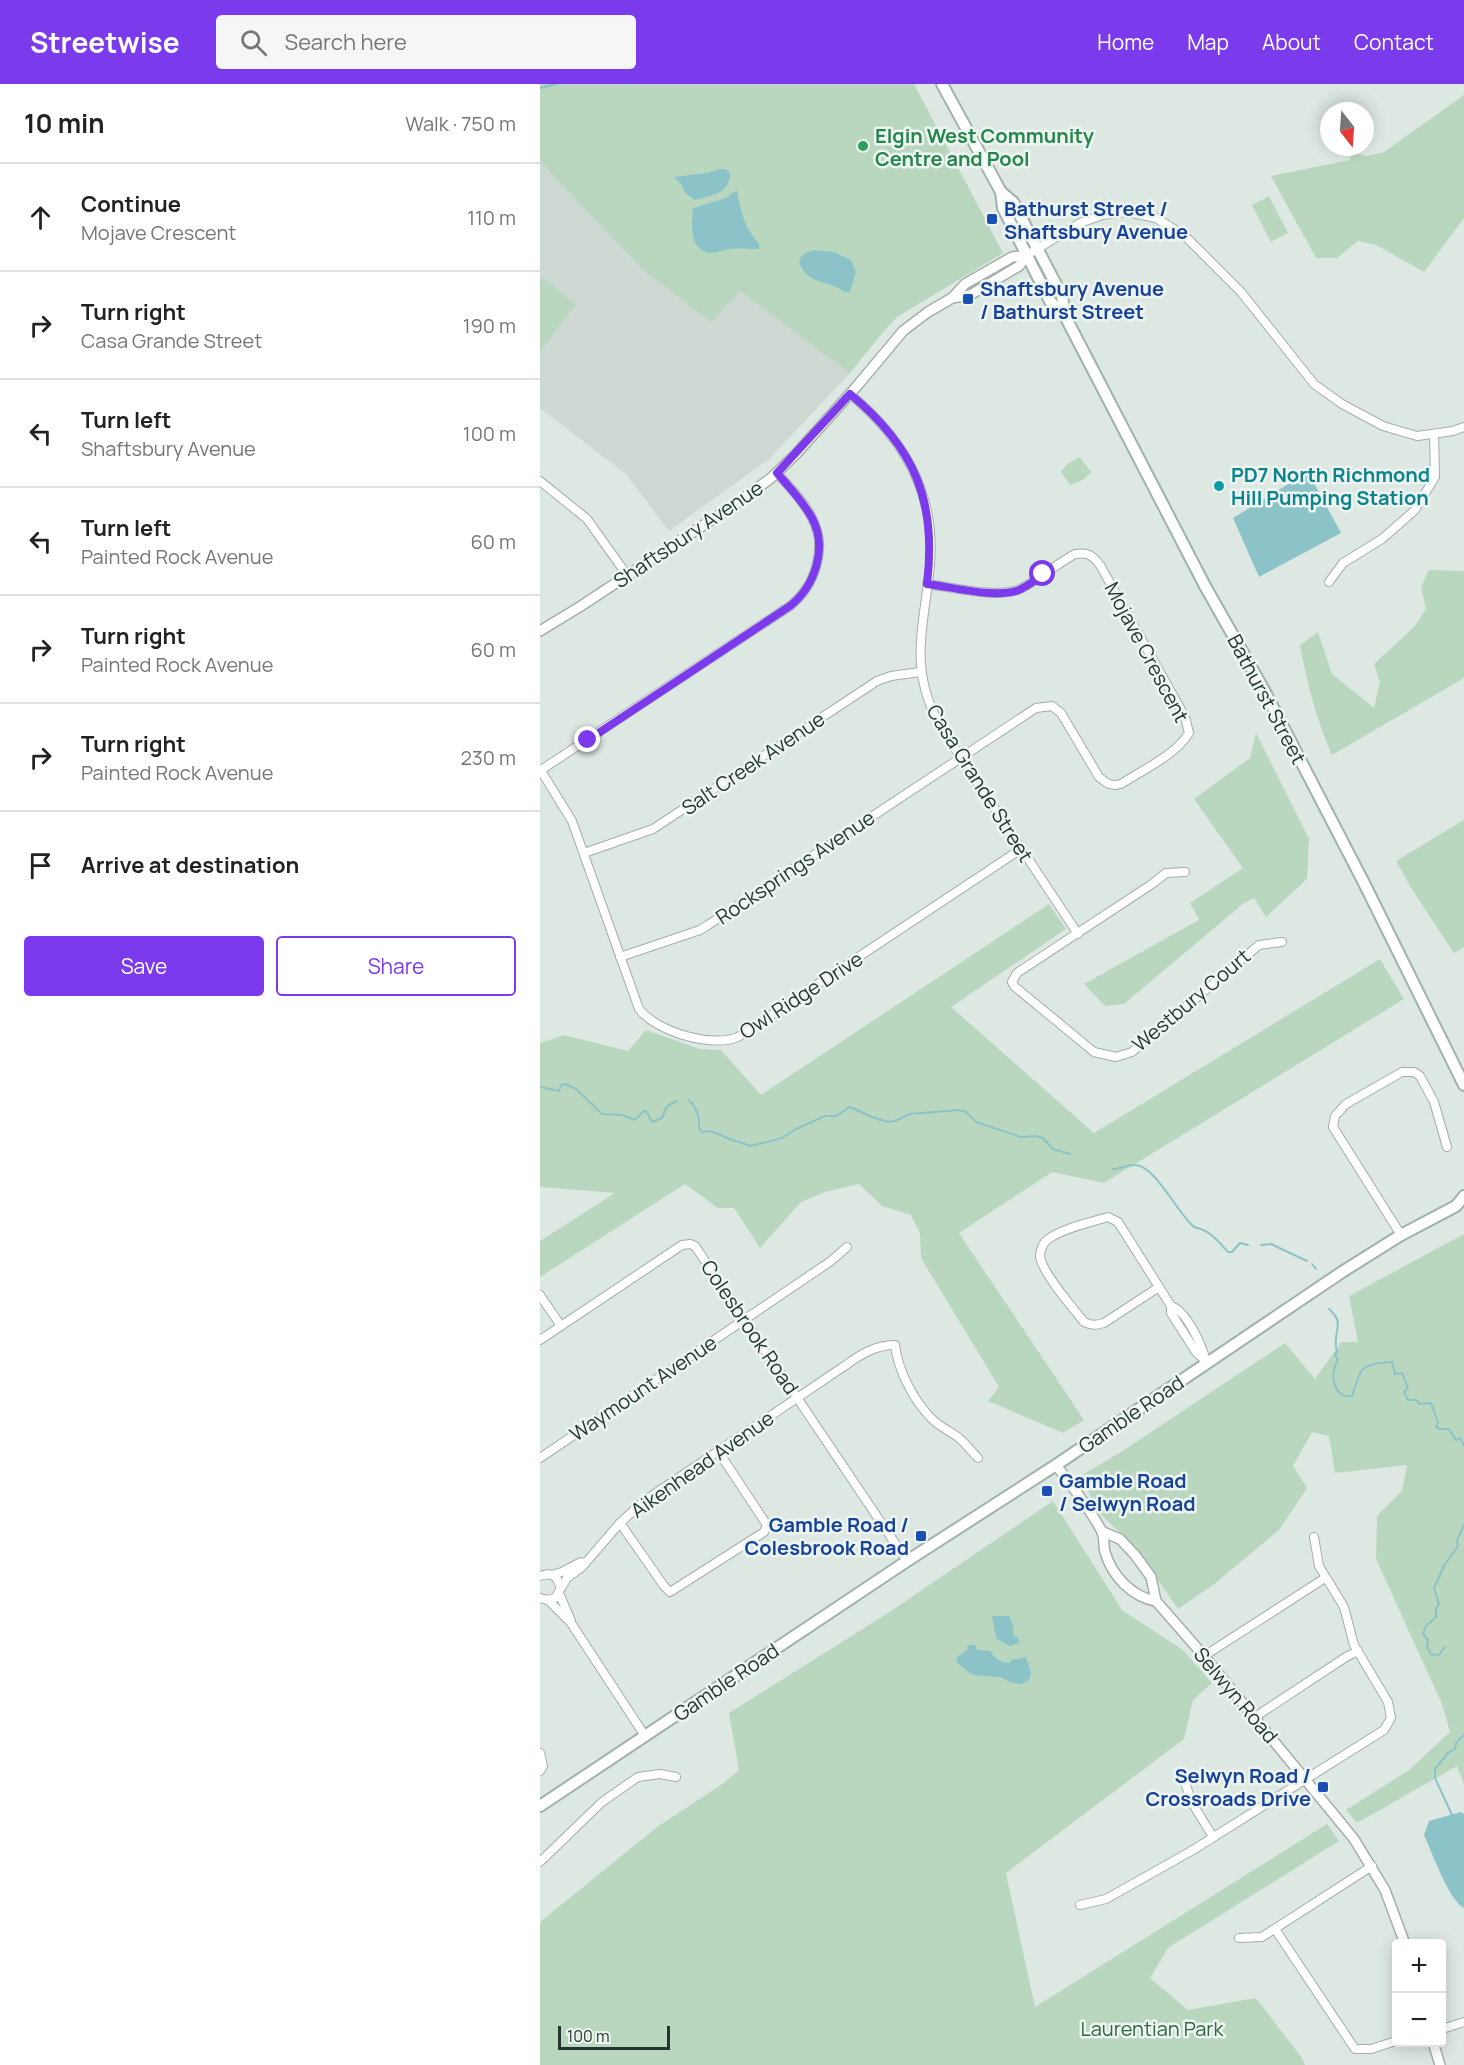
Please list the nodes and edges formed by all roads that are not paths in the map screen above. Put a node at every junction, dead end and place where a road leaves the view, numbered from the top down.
1 (942, 84) edge
2 (1001, 192) junction
3 (1037, 249) junction
4 (1027, 255) junction
5 (1065, 316) junction
6 (850, 394) junction
7 (1464, 427) edge
8 (1434, 434) junction
9 (777, 473) junction
10 (541, 483) edge
11 (627, 575) junction
12 (1329, 582) dead end
13 (927, 584) junction
14 (540, 631) edge
15 (920, 672) junction
16 (960, 757) junction
17 (540, 770) edge
18 (1021, 849) junction
19 (584, 853) junction
20 (1185, 872) dead end
21 (1078, 934) junction
22 (1282, 942) dead end
23 (620, 957) junction
24 (1464, 1085) edge
25 (1447, 1147) dead end
26 (1464, 1196) edge
27 (1460, 1207) edge
28 (1401, 1235) junction
29 (847, 1246) dead end
30 (1159, 1287) junction
31 (540, 1295) edge
32 (746, 1319) junction
33 (561, 1326) junction
34 (540, 1340) edge
35 (1206, 1362) junction
36 (798, 1398) junction
37 (718, 1451) junction
38 (540, 1458) edge
39 (978, 1458) dead end
40 (1056, 1465) junction
41 (620, 1523) junction
42 (1103, 1532) junction
43 (1314, 1537) dead end
44 (585, 1561) junction
45 (907, 1561) junction
46 (540, 1569) edge
47 (546, 1575) edge
48 (1325, 1578) junction
49 (560, 1590) junction
50 (543, 1599) edge
51 (1156, 1601) junction
52 (572, 1623) junction
53 (1358, 1651) junction
54 (1204, 1656) junction
55 (1255, 1717) junction
56 (645, 1736) junction
57 (540, 1752) edge
58 (540, 1771) edge
59 (676, 1777) dead end
60 (1305, 1778) junction
61 (1186, 1785) dead end
62 (540, 1806) edge
63 (1213, 1838) junction
64 (540, 1862) edge
65 (1372, 1866) junction
66 (1080, 1905) dead end
67 (1275, 1929) junction
68 (1239, 1938) dead end
69 (1404, 1939) edge
70 (1464, 2022) edge
71 (1446, 2028) edge
72 (1392, 2042) edge
73 (1434, 2047) edge
74 (1440, 2065) edge

1 - 2 main road, Bathurst Street
2 - 3 main road, Bathurst Street
2 - 4 main road, Bathurst Street
3 - 4 street
3 - 5 main road, Bathurst Street
3 - 8 street
4 - 5 main road, Bathurst Street
4 - 6 street, Shaftsbury Avenue
5 - 24 main road, Bathurst Street
6 - 9 street, Shaftsbury Avenue
6 - 13 street, Casa Grande Street
7 - 8 street
8 - 12 street
9 - 11 street, Shaftsbury Avenue
9 - 17 street
10 - 11 street
11 - 14 street, Shaftsbury Avenue
13 - 15 street, Casa Grande Street
13 - 16 street, Mojave Crescent
15 - 16 street, Casa Grande Street
15 - 19 street, Salt Creek Avenue
16 - 18 street, Casa Grande Street
16 - 23 street, Rocksprings Avenue
17 - 19 street, Owl Ridge Drive
18 - 21 street, Casa Grande Street
18 - 23 street, Owl Ridge Drive
19 - 23 street, Owl Ridge Drive
20 - 21 street, Westbury Court
21 - 22 street, Westbury Court
25 - 28 street
26 - 27 main road, Gamble Road
27 - 28 main road, Gamble Road
28 - 35 main road, Gamble Road
29 - 32 street, Waymount Avenue
30 - 30 street
30 - 35 street
31 - 33 street
32 - 33 street, Colesbrook Road
32 - 36 street, Colesbrook Road
32 - 38 street, Waymount Avenue
33 - 34 street, Colesbrook Road
35 - 40 main road, Gamble Road
36 - 37 street, Aikenhead Avenue
36 - 39 street, Aikenhead Avenue
36 - 45 street, Colesbrook Road
37 - 41 street, Aikenhead Avenue
37 - 41 street
40 - 42 street, Selwyn Road
40 - 45 main road, Gamble Road
41 - 44 street, Aikenhead Avenue
42 - 51 street, Selwyn Road
42 - 51 street, Selwyn Road
43 - 48 street
44 - 47 street, Aikenhead Avenue
44 - 49 street, Aikenhead Avenue
45 - 56 main road, Gamble Road
46 - 47 street
47 - 49 street
48 - 53 street
48 - 54 street
49 - 50 street, Aikenhead Avenue
49 - 52 street
50 - 52 street
51 - 54 street, Selwyn Road
52 - 56 street
53 - 55 street
53 - 60 street
54 - 55 street, Selwyn Road
55 - 60 street, Selwyn Road
56 - 62 main road, Gamble Road
57 - 58 street
59 - 64 street
60 - 63 street
60 - 65 street, Selwyn Road
61 - 63 street
63 - 66 street
65 - 67 street
65 - 69 street, Selwyn Road
67 - 68 street
67 - 72 street
70 - 71 street
73 - 74 street

